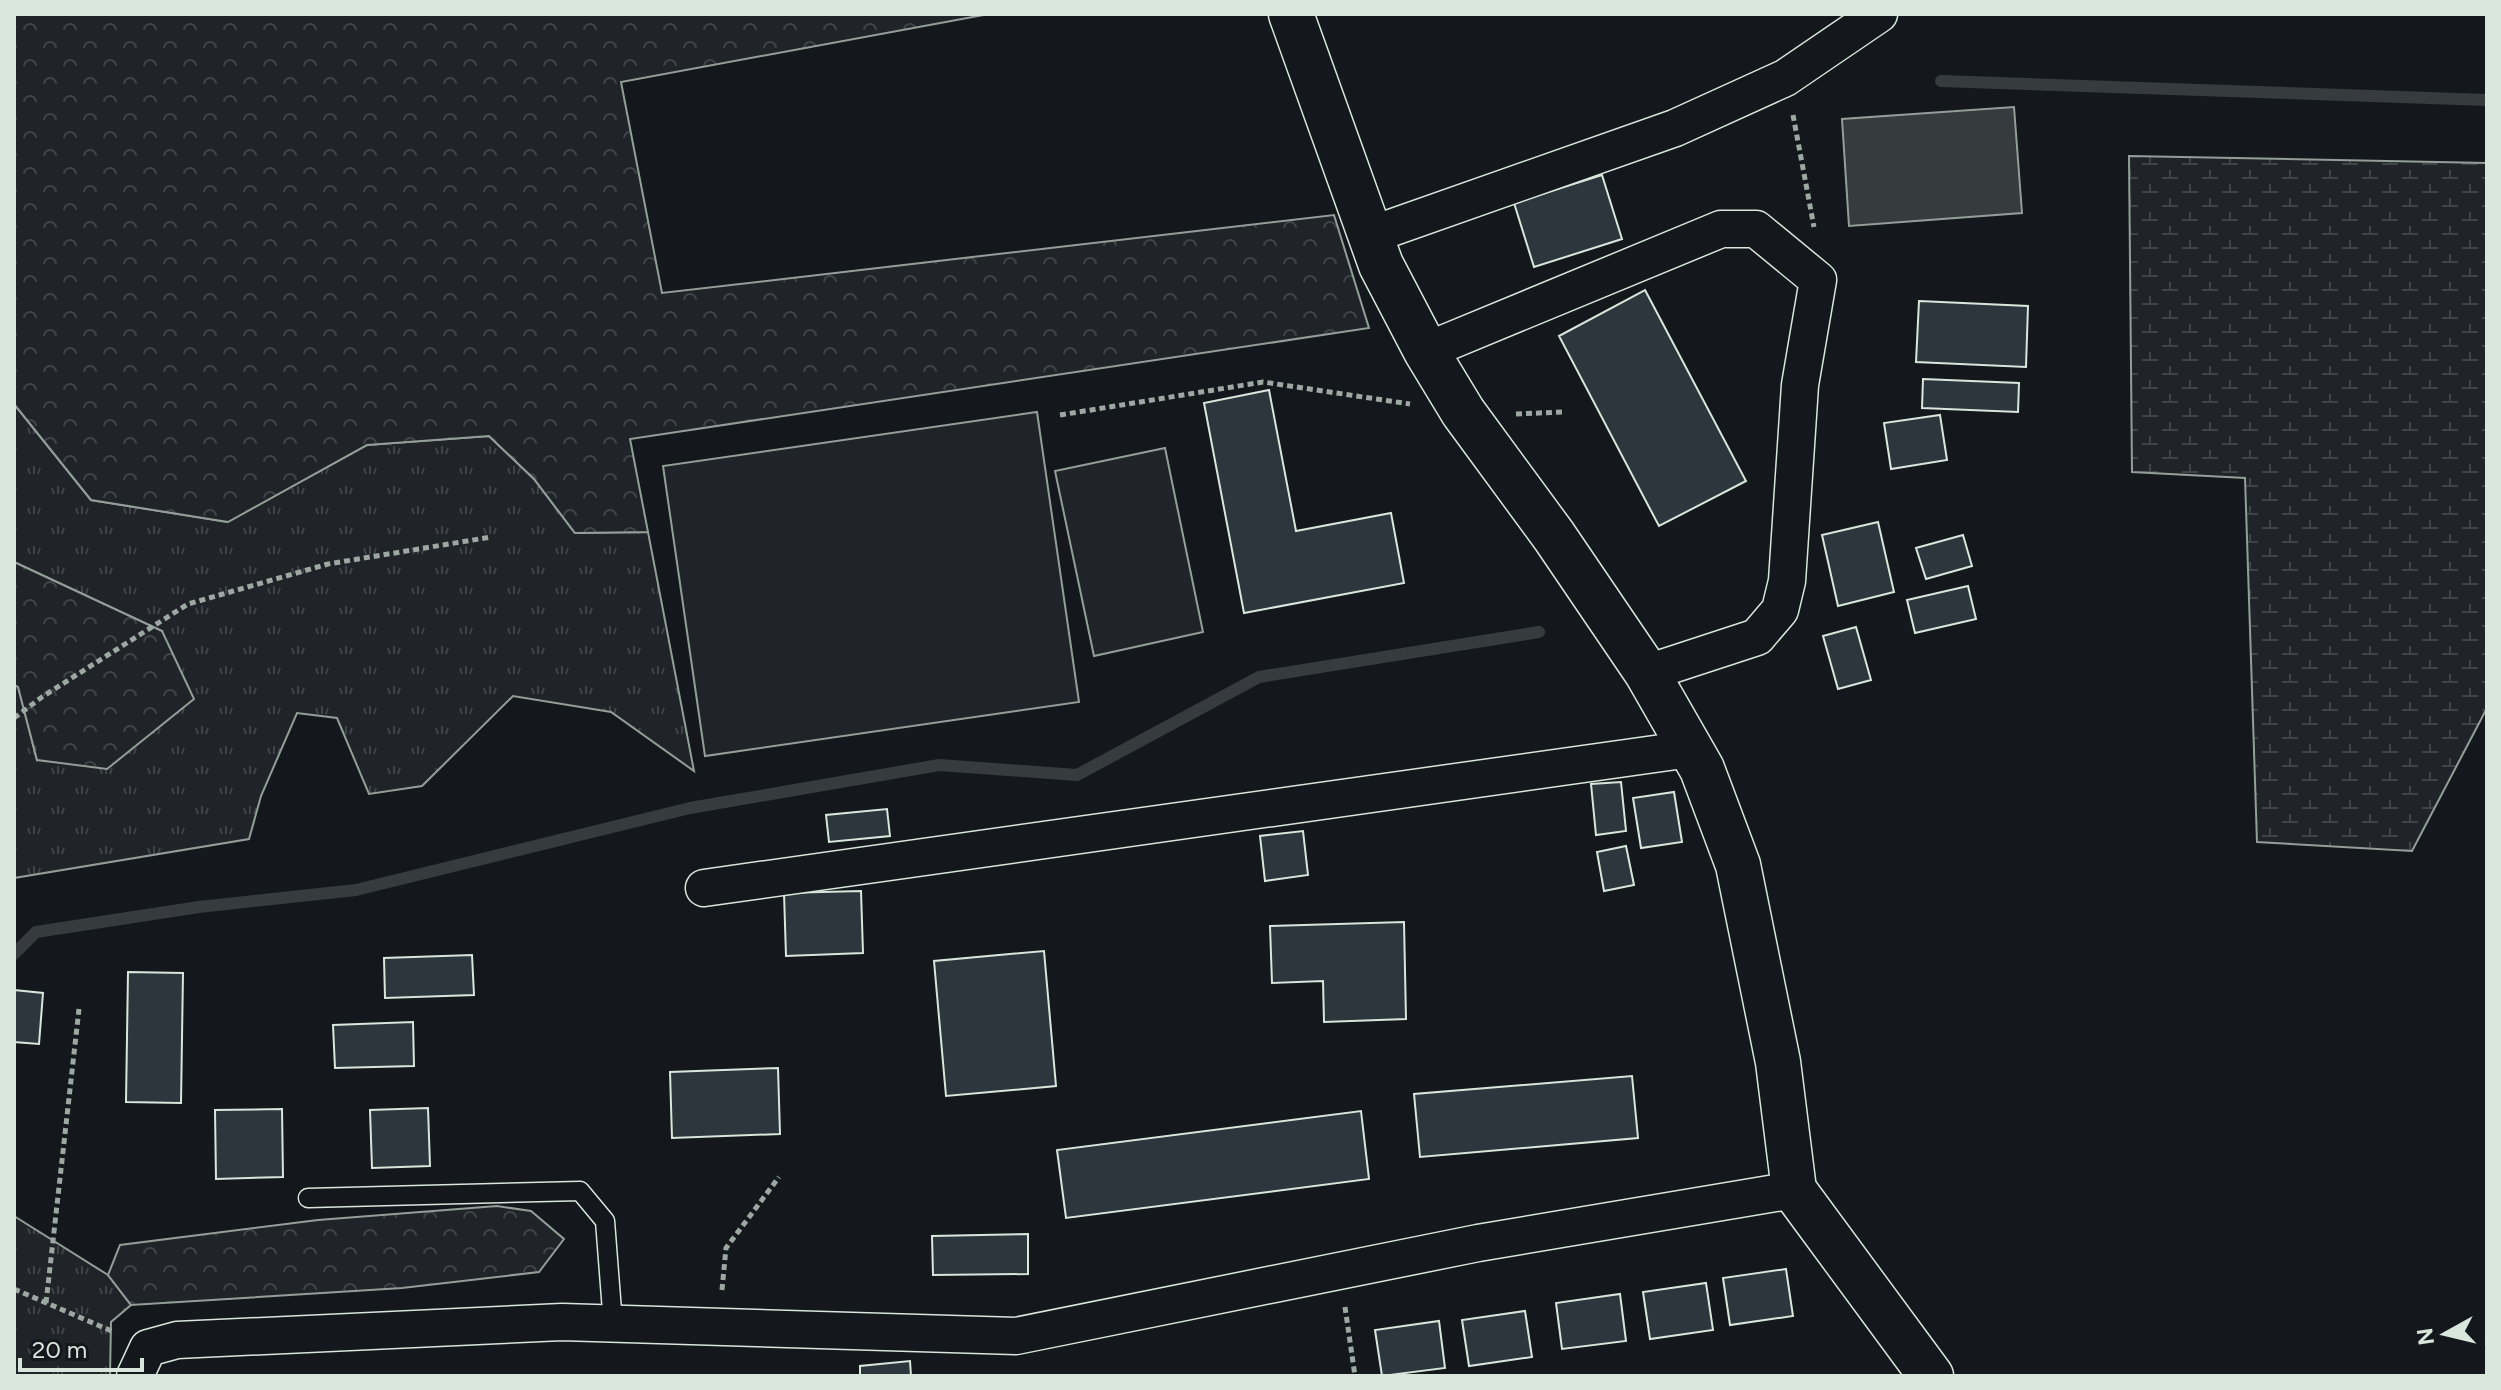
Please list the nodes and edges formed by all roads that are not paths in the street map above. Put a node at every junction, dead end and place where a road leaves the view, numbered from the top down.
1 (1291, 14) edge
2 (1879, 14) edge
3 (1371, 235) junction
4 (1426, 351) junction
5 (1647, 673) junction
6 (1690, 749) junction
7 (704, 888) dead end
8 (1794, 1190) junction
9 (308, 1198) dead end
10 (613, 1324) junction
11 (141, 1362) edge
12 (1931, 1376) edge

1 - 3 street
2 - 3 street
3 - 4 street
4 - 5 street
4 - 5 street
5 - 6 street
6 - 7 street
6 - 8 street
8 - 10 street
8 - 12 street
9 - 10 lane
10 - 11 street

